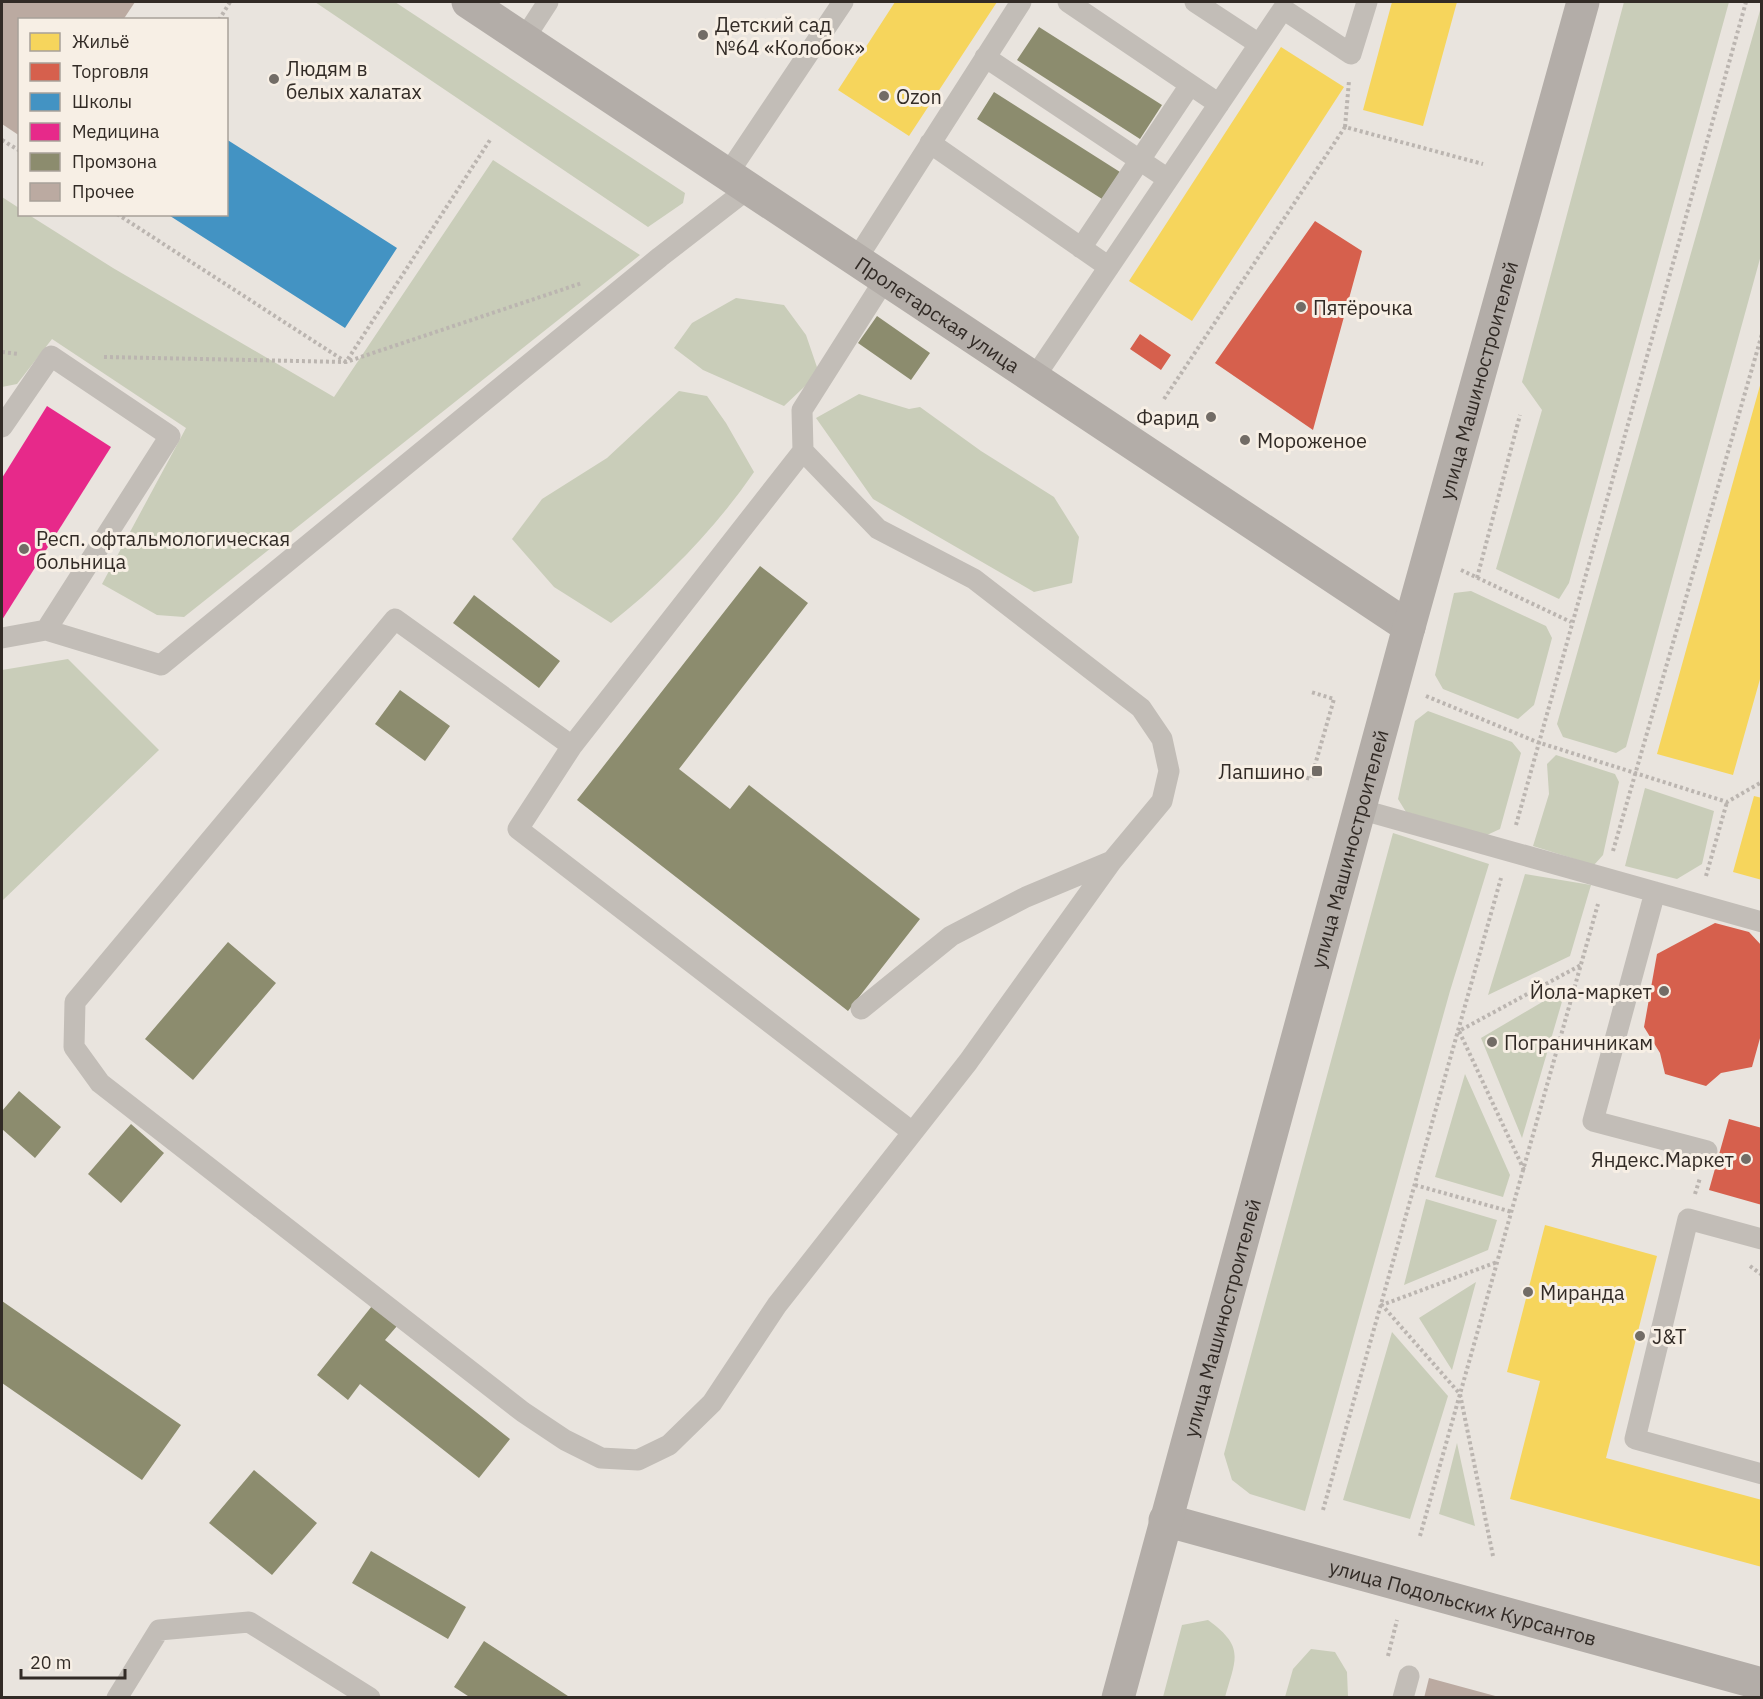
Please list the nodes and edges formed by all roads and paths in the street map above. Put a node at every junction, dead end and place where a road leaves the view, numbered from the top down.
1 (230, 2) edge
2 (468, 2) edge
3 (548, 2) edge
4 (843, 2) edge
5 (1021, 2) edge
6 (1068, 2) edge
7 (1195, 2) edge
8 (1367, 2) edge
9 (1583, 2) edge
10 (1746, 2) edge
11 (220, 18) edge
12 (524, 39) junction
13 (1259, 44) junction
14 (1351, 54) junction
15 (985, 57) junction
16 (1190, 85) junction
17 (1219, 104) junction
18 (1345, 127) junction
19 (2, 140) edge
20 (490, 140) dead end
21 (930, 143) junction
22 (18, 150) edge
23 (1139, 160) junction
24 (1483, 164) dead end
25 (1168, 179) junction
26 (738, 181) junction
27 (120, 216) edge
28 (1081, 248) junction
29 (856, 260) junction
30 (1109, 267) junction
31 (592, 279) dead end
32 (885, 279) junction
33 (1761, 334) edge
34 (2, 352) edge
35 (51, 356) junction
36 (346, 362) junction
37 (1034, 378) junction
38 (1164, 399) dead end
39 (1520, 415) dead end
40 (2, 427) edge
41 (803, 451) junction
42 (1460, 570) dead end
43 (1477, 578) junction
44 (1571, 622) junction
45 (1409, 627) junction
46 (46, 630) junction
47 (2, 638) edge
48 (1311, 692) dead end
49 (1424, 695) dead end
50 (1538, 742) junction
51 (572, 746) junction
52 (1289, 772) dead end
53 (1633, 774) junction
54 (1761, 782) edge
55 (1727, 802) junction
56 (1359, 809) junction
57 (1509, 851) junction
58 (1112, 861) junction
59 (1606, 878) junction
60 (1655, 892) junction
61 (1698, 904) junction
62 (1761, 922) edge
63 (1581, 964) junction
64 (861, 1009) dead end
65 (1459, 1031) junction
66 (911, 1131) junction
67 (1707, 1151) joint
68 (1524, 1170) junction
69 (1415, 1185) junction
70 (1512, 1212) junction
71 (1688, 1219) junction
72 (1761, 1239) edge
73 (1498, 1262) junction
74 (1382, 1305) junction
75 (1460, 1394) junction
76 (1761, 1474) edge
77 (1323, 1510) dead end
78 (1165, 1521) junction
79 (1420, 1536) dead end
80 (1493, 1556) dead end
81 (1406, 1587) junction
82 (1385, 1666) dead end
83 (1409, 1676) dead end
84 (1761, 1684) edge
85 (117, 1698) edge
86 (370, 1698) edge
87 (1118, 1698) edge
88 (1403, 1698) edge

1 - 11 path
2 - 12 main road, Пролетарская улица
3 - 12 lane
4 - 26 lane
5 - 15 lane
6 - 16 lane
7 - 13 lane
8 - 14 lane
9 - 45 main road, улица Машиностроителей
10 - 44 path
12 - 26 main road, Пролетарская улица
13 - 14 lane
13 - 17 lane
14 - 18 path
15 - 21 lane
15 - 23 lane
16 - 17 lane
16 - 23 lane
17 - 25 lane
18 - 24 path
18 - 38 path
19 - 22 path
20 - 36 path
21 - 28 lane
21 - 29 lane
23 - 25 lane
23 - 28 lane
25 - 30 lane
26 - 29 main road, Пролетарская улица
26 - 46 lane
27 - 36 path
28 - 30 lane
29 - 32 main road, Пролетарская улица
30 - 37 lane
31 - 36 path
32 - 37 main road, Пролетарская улица
32 - 41 lane
33 - 53 path
34 - 35 path
35 - 36 path
35 - 40 lane
35 - 46 lane
37 - 45 main road, Пролетарская улица
39 - 43 path
41 - 51 lane
41 - 58 lane
42 - 43 path
43 - 44 path
44 - 50 path
45 - 56 main road, улица Машиностроителей
46 - 47 lane
48 - 52 path
49 - 50 path
50 - 53 path
50 - 57 path
51 - 66 lane
51 - 66 lane
53 - 55 path
53 - 59 path
54 - 55 path
55 - 61 path
56 - 57 lane
56 - 78 main road, улица Машиностроителей
57 - 59 lane
57 - 65 path
58 - 64 lane
58 - 66 lane
59 - 60 lane
59 - 63 path
60 - 61 lane
60 - 67 lane
61 - 62 lane
63 - 65 path
63 - 68 path
65 - 68 path
65 - 69 path
67 - 71 path
68 - 70 path
69 - 70 path
69 - 74 path
70 - 73 path
71 - 72 lane
71 - 76 lane
73 - 74 path
73 - 75 path
74 - 75 path
74 - 77 path
75 - 79 path
75 - 80 path
78 - 81 main road, улица Подольских Курсантов
78 - 87 main road, улица Машиностроителей
81 - 82 path
81 - 84 main road, улица Подольских Курсантов
83 - 88 lane
85 - 86 lane

